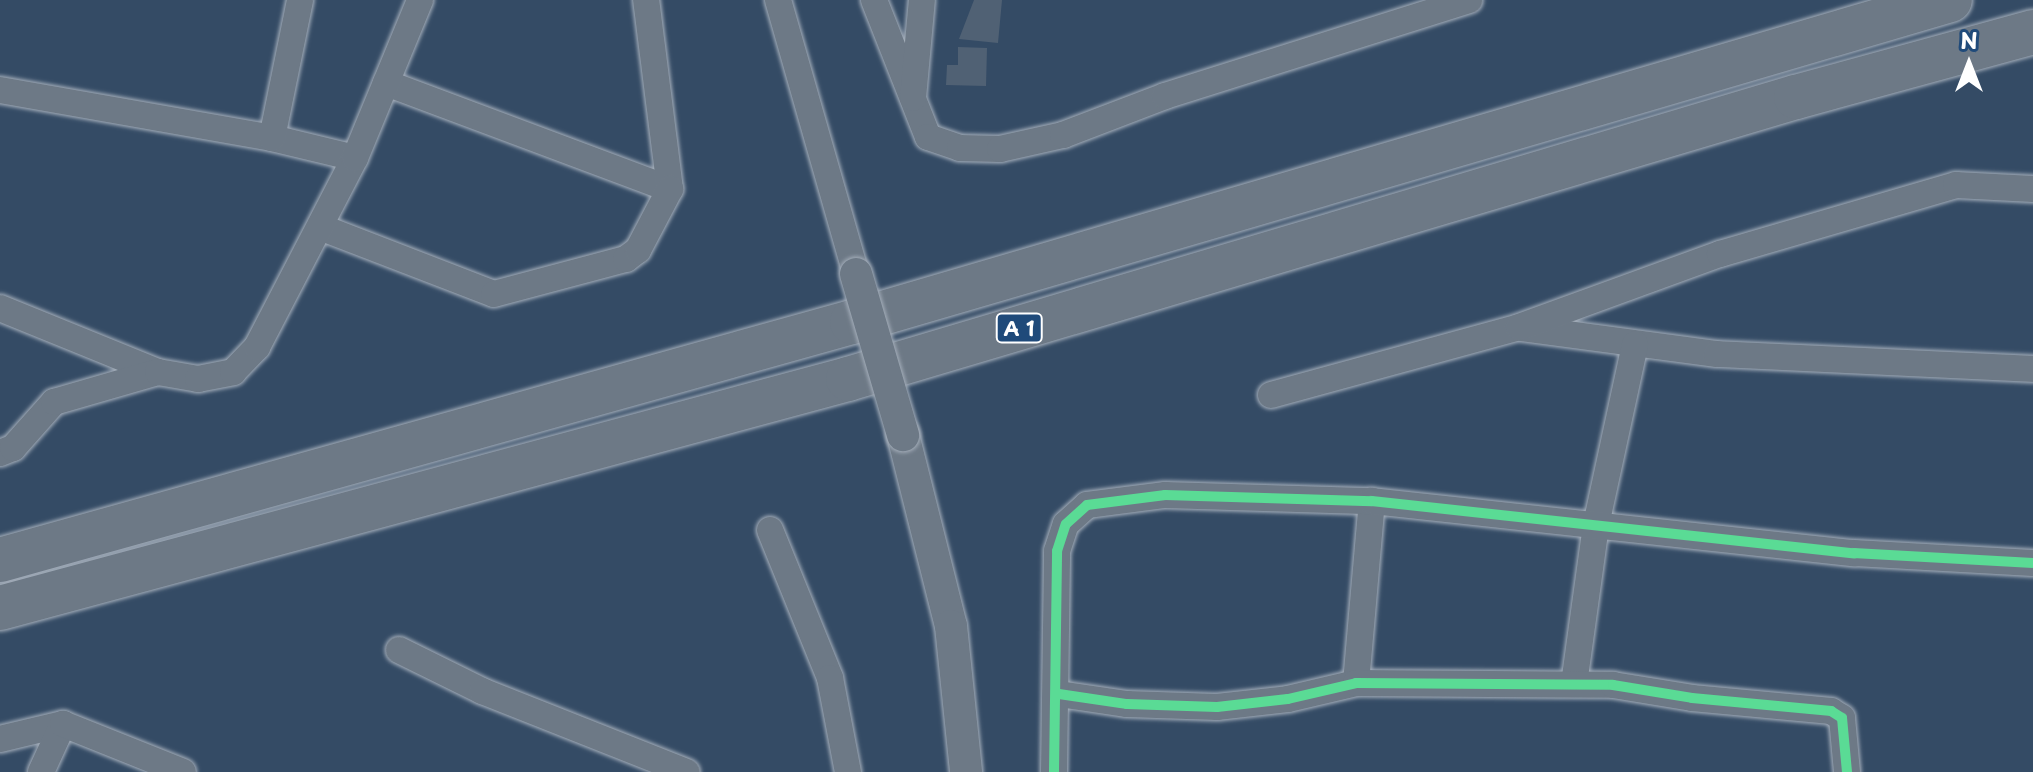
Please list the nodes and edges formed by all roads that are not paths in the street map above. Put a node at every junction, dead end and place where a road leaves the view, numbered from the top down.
1 (300, 0) edge
2 (420, 0) edge
3 (778, 0) edge
4 (874, 0) edge
5 (922, 0) edge
6 (1469, 0) edge
7 (1950, 0) edge
8 (643, 1) edge
9 (2033, 32) edge
10 (386, 83) junction
11 (0, 90) edge
12 (913, 105) junction
13 (272, 138) junction
14 (355, 158) junction
15 (670, 189) junction
16 (2033, 189) edge
17 (320, 227) junction
18 (856, 274) joint
19 (0, 308) edge
20 (1519, 327) junction
21 (1635, 344) junction
22 (2033, 369) edge
23 (158, 372) junction
24 (1271, 395) dead end
25 (0, 453) edge
26 (1372, 501) junction
27 (1596, 525) junction
28 (770, 530) dead end
29 (0, 560) edge
30 (2033, 563) edge
31 (0, 608) edge
32 (399, 650) dead end
33 (1356, 683) junction
34 (1574, 684) junction
35 (1059, 694) junction
36 (63, 724) junction
37 (0, 739) edge
38 (41, 772) edge
39 (183, 772) edge
40 (687, 772) edge
41 (848, 772) edge
42 (966, 772) edge
43 (1054, 772) edge
44 (1847, 772) edge

1 - 13 street
2 - 10 street
3 - 18 street
4 - 12 street
5 - 12 street
6 - 12 street
7 - 29 highway, A 1
8 - 15 street
9 - 31 highway, A 1
10 - 14 street
10 - 15 street
11 - 13 street
13 - 14 street
14 - 17 street
15 - 17 street
16 - 20 street
17 - 23 street
18 - 42 street, bridge
19 - 23 street
20 - 21 street
20 - 24 street
21 - 22 street
21 - 27 street
23 - 25 street
26 - 27 street
26 - 33 street
26 - 35 street
27 - 30 street
27 - 34 street
28 - 41 street
32 - 40 street
33 - 34 street
33 - 35 street
34 - 44 street
35 - 43 street
36 - 37 street
36 - 38 street
36 - 39 street

